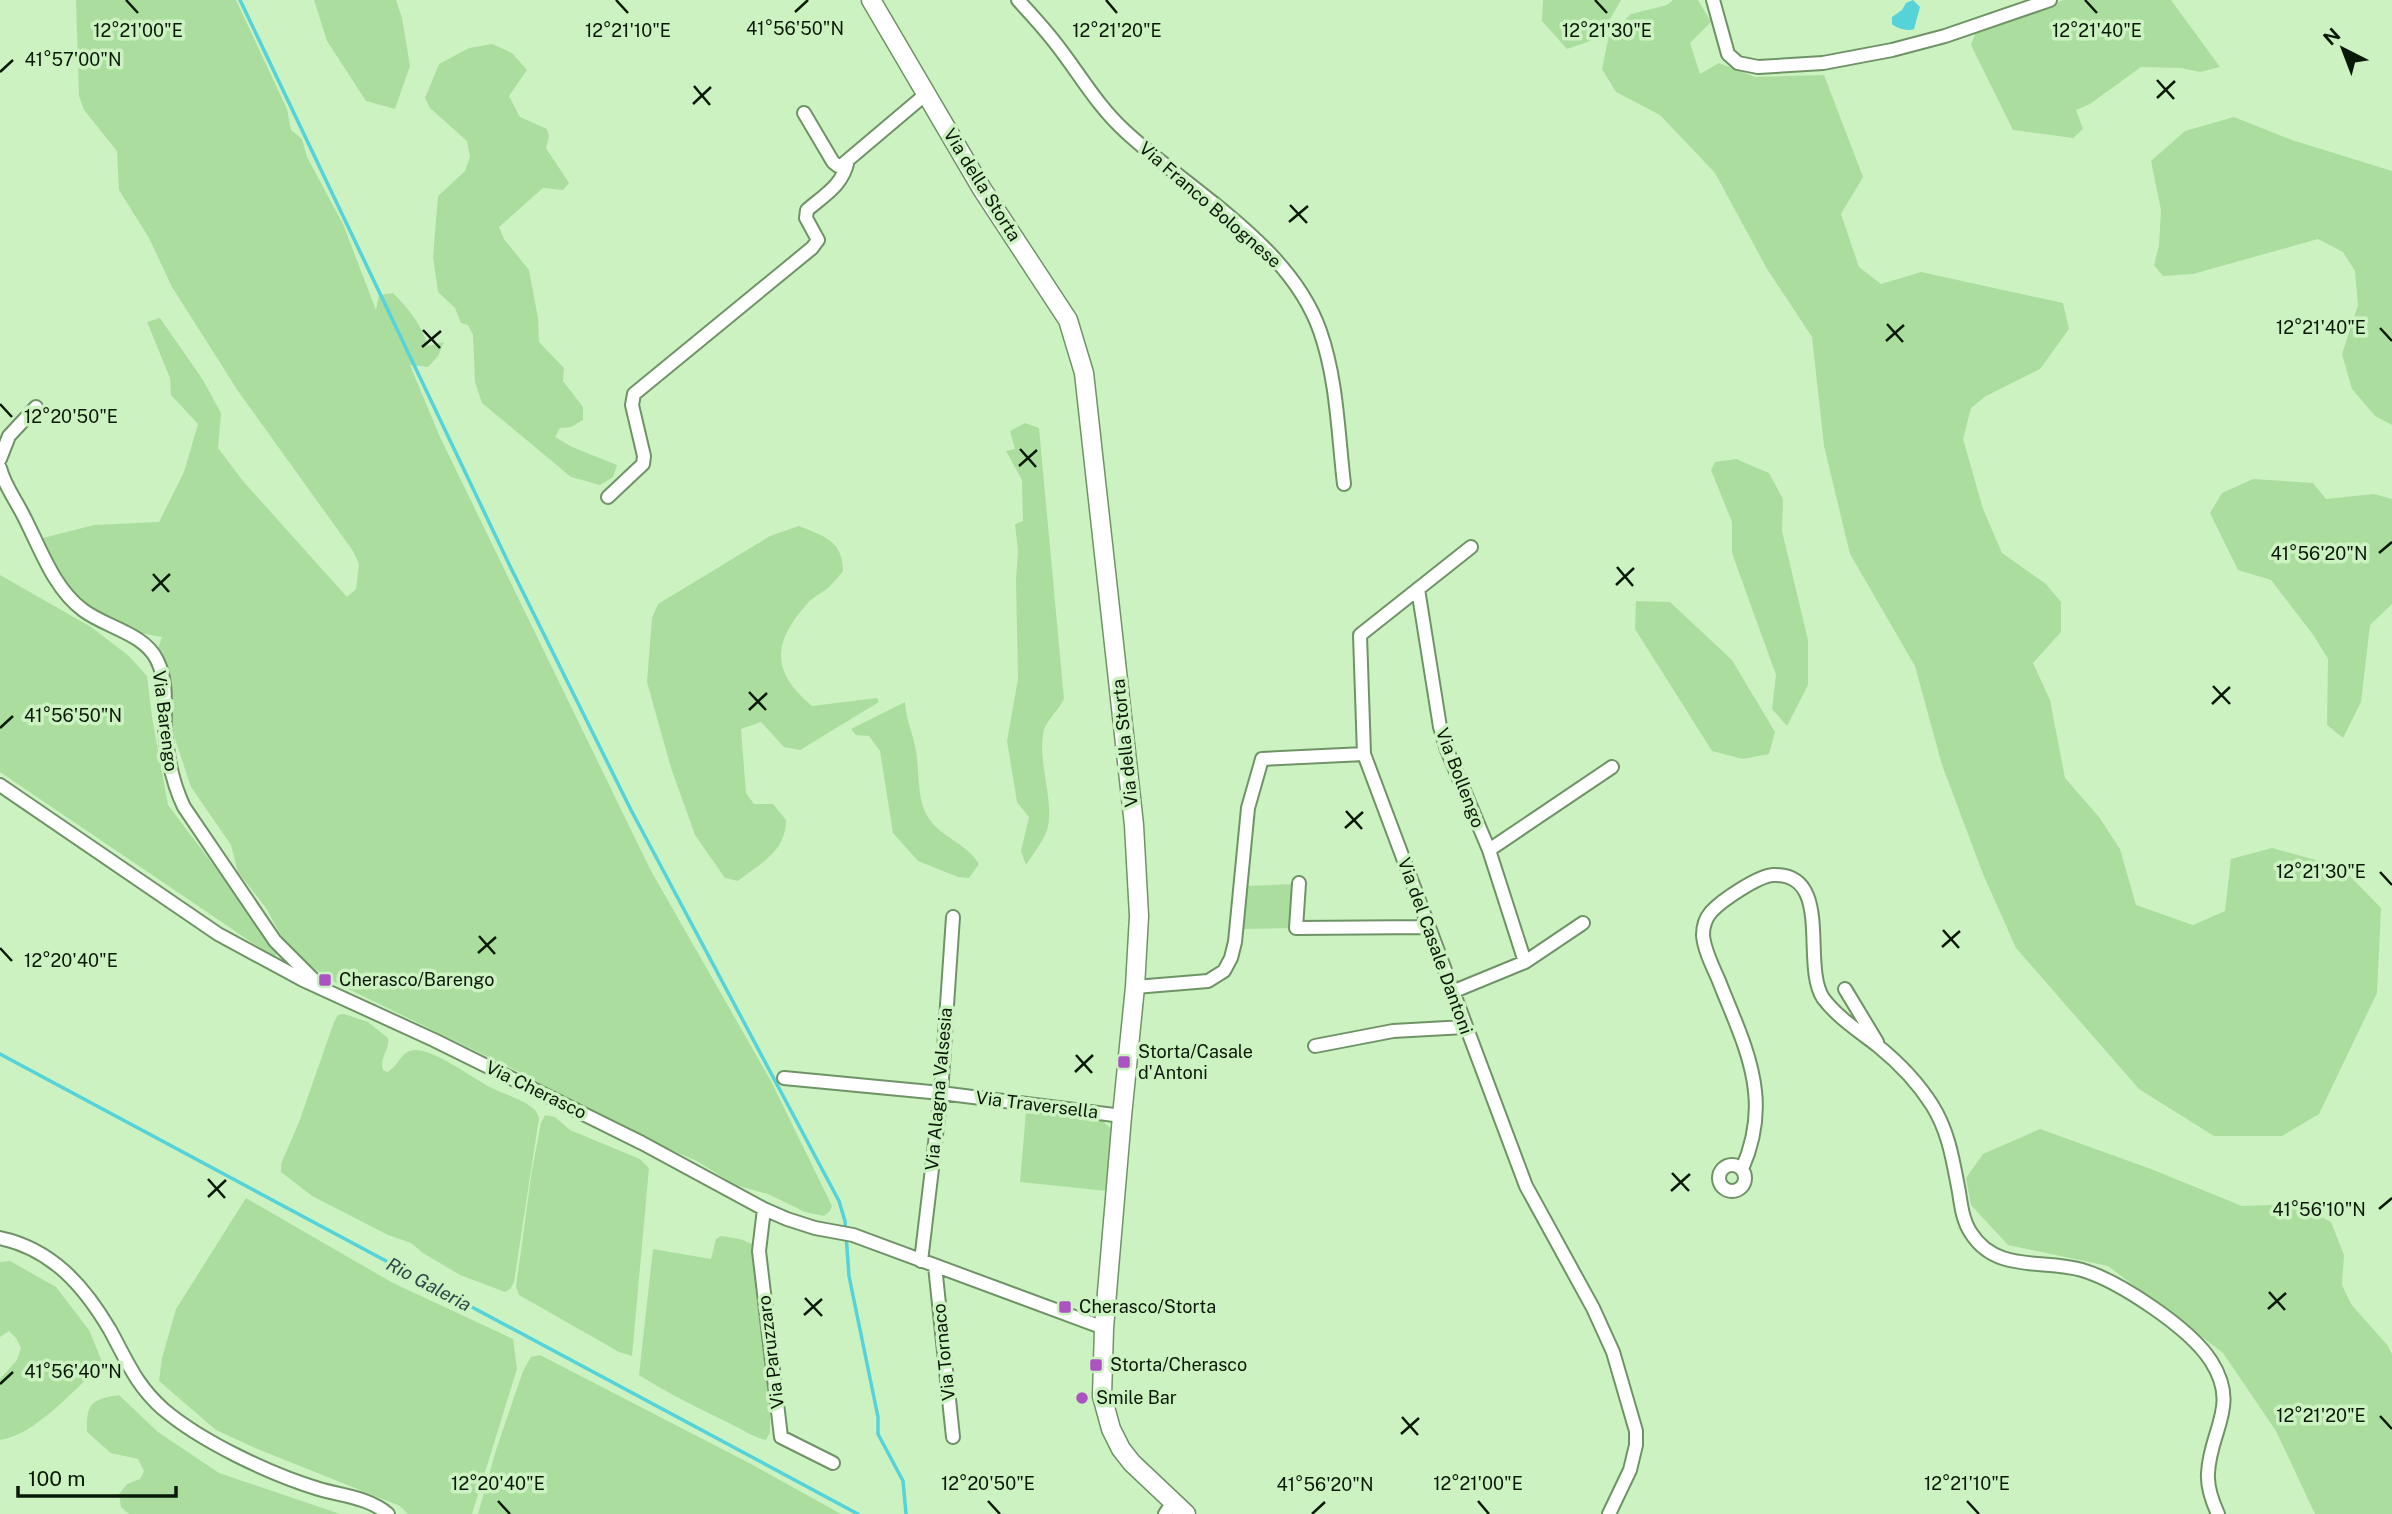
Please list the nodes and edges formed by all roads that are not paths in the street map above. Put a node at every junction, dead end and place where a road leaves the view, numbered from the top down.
1 (871, 0) edge
2 (1018, 0) edge
3 (1713, 0) edge
4 (2050, 0) edge
5 (926, 94) junction
6 (804, 113) dead end
7 (848, 159) junction
8 (36, 407) dead end
9 (0, 459) edge
10 (0, 468) edge
11 (1344, 484) dead end
12 (608, 497) dead end
13 (1471, 547) dead end
14 (1418, 589) junction
15 (1364, 754) junction
16 (1612, 767) dead end
17 (0, 785) edge
18 (1489, 850) junction
19 (1299, 883) dead end
20 (953, 917) dead end
21 (1583, 923) dead end
22 (1429, 927) junction
23 (1525, 962) junction
24 (1136, 988) junction
25 (322, 989) junction
26 (1845, 989) dead end
27 (1452, 992) junction
28 (1465, 1027) junction
29 (1315, 1046) dead end
30 (1881, 1049) junction
31 (784, 1078) dead end
32 (941, 1093) junction
33 (1122, 1115) junction
34 (1742, 1169) dead end
35 (764, 1209) junction
36 (0, 1238) edge
37 (921, 1261) junction
38 (934, 1266) junction
39 (1104, 1328) junction
40 (953, 1437) dead end
41 (833, 1463) dead end
42 (1175, 1510) edge
43 (388, 1514) edge
44 (1609, 1514) edge
45 (2218, 1514) edge

1 - 5 main road, Via della Storta
2 - 11 street, Via Franco Bolognese
3 - 4 street
5 - 7 street
5 - 24 main road, Via della Storta
6 - 7 street
7 - 12 street
8 - 9 street
10 - 25 street, Via Barengo
13 - 14 street
14 - 15 street, Via del Casale Dantoni
14 - 18 street, Via Bollengo
15 - 22 street, Via del Casale Dantoni
15 - 24 street
16 - 18 street
17 - 25 street, Via Cherasco
18 - 23 street, Via Bollengo
19 - 22 street
20 - 32 street, Via Alagna Valsesia
21 - 23 street
22 - 27 street, Via del Casale Dantoni
23 - 27 street
24 - 33 main road, Via della Storta
25 - 35 street, Via Cherasco
26 - 30 street
27 - 28 street, Via del Casale Dantoni
28 - 29 street
28 - 44 street, Via del Casale Dantoni
30 - 34 street
30 - 45 street
31 - 32 street, Via Traversella
32 - 33 street, Via Traversella
32 - 37 street, Via Alagna Valsesia
33 - 39 main road, Via della Storta
35 - 37 street, Via Cherasco
35 - 41 street, Via Paruzzaro
36 - 43 street
37 - 38 street, Via Cherasco
38 - 39 street, Via Cherasco
38 - 40 street, Via Tornaco
39 - 42 main road, Via della Storta

